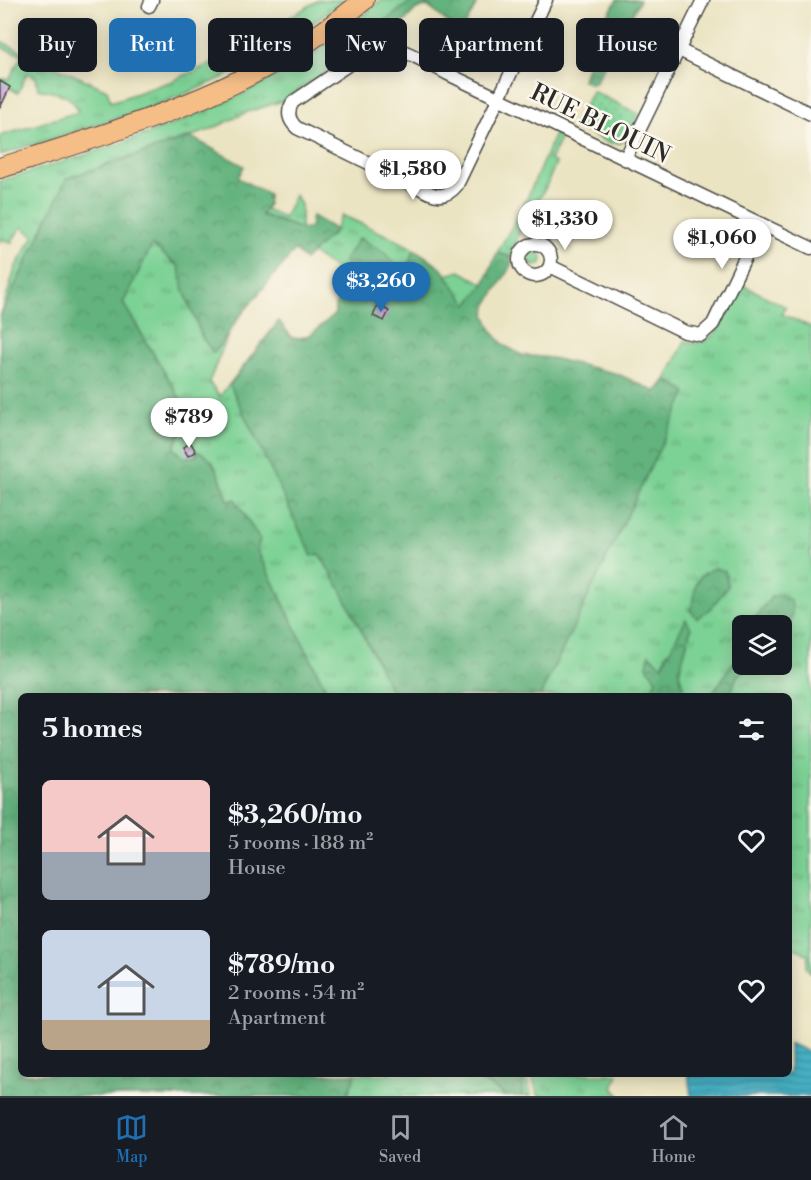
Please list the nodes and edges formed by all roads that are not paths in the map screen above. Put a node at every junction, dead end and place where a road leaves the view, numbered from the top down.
1 (364, 0) edge
2 (546, 0) edge
3 (703, 0) edge
4 (680, 50) junction
5 (498, 98) junction
6 (811, 114) edge
7 (625, 159) junction
8 (0, 168) edge
9 (761, 224) junction
10 (811, 248) edge
11 (550, 266) dead end

1 - 8 main road
2 - 5 street
3 - 4 street
4 - 6 street
4 - 7 street
5 - 5 street, RUE BLOUIN
5 - 7 street, RUE BLOUIN
7 - 9 street, RUE BLOUIN
9 - 10 street, RUE BLOUIN
9 - 11 street

